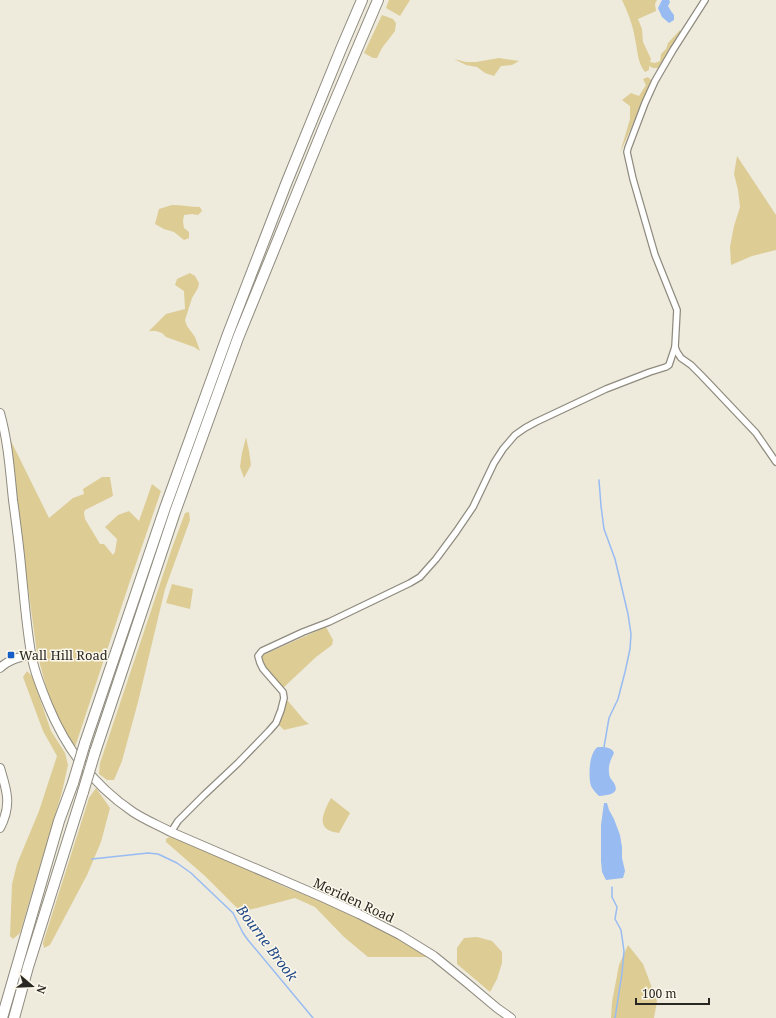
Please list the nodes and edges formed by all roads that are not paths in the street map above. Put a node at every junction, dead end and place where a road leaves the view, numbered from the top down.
1 (362, 0) edge
2 (378, 0) edge
3 (705, 0) edge
4 (675, 347) junction
5 (681, 358) junction
6 (669, 365) junction
7 (0, 413) edge
8 (776, 462) edge
9 (31, 654) junction
10 (0, 668) edge
11 (0, 768) edge
12 (0, 828) edge
13 (171, 832) junction
14 (2, 1018) edge
15 (14, 1018) edge
16 (511, 1018) edge

1 - 14 highway, bridge
2 - 15 highway, bridge
3 - 4 street
4 - 5 street
4 - 6 street
5 - 6 street
5 - 8 street
6 - 13 street
7 - 9 main road, Meriden Road
9 - 10 main road
9 - 13 main road, Meriden Road
11 - 12 main road
13 - 16 main road, Meriden Road

